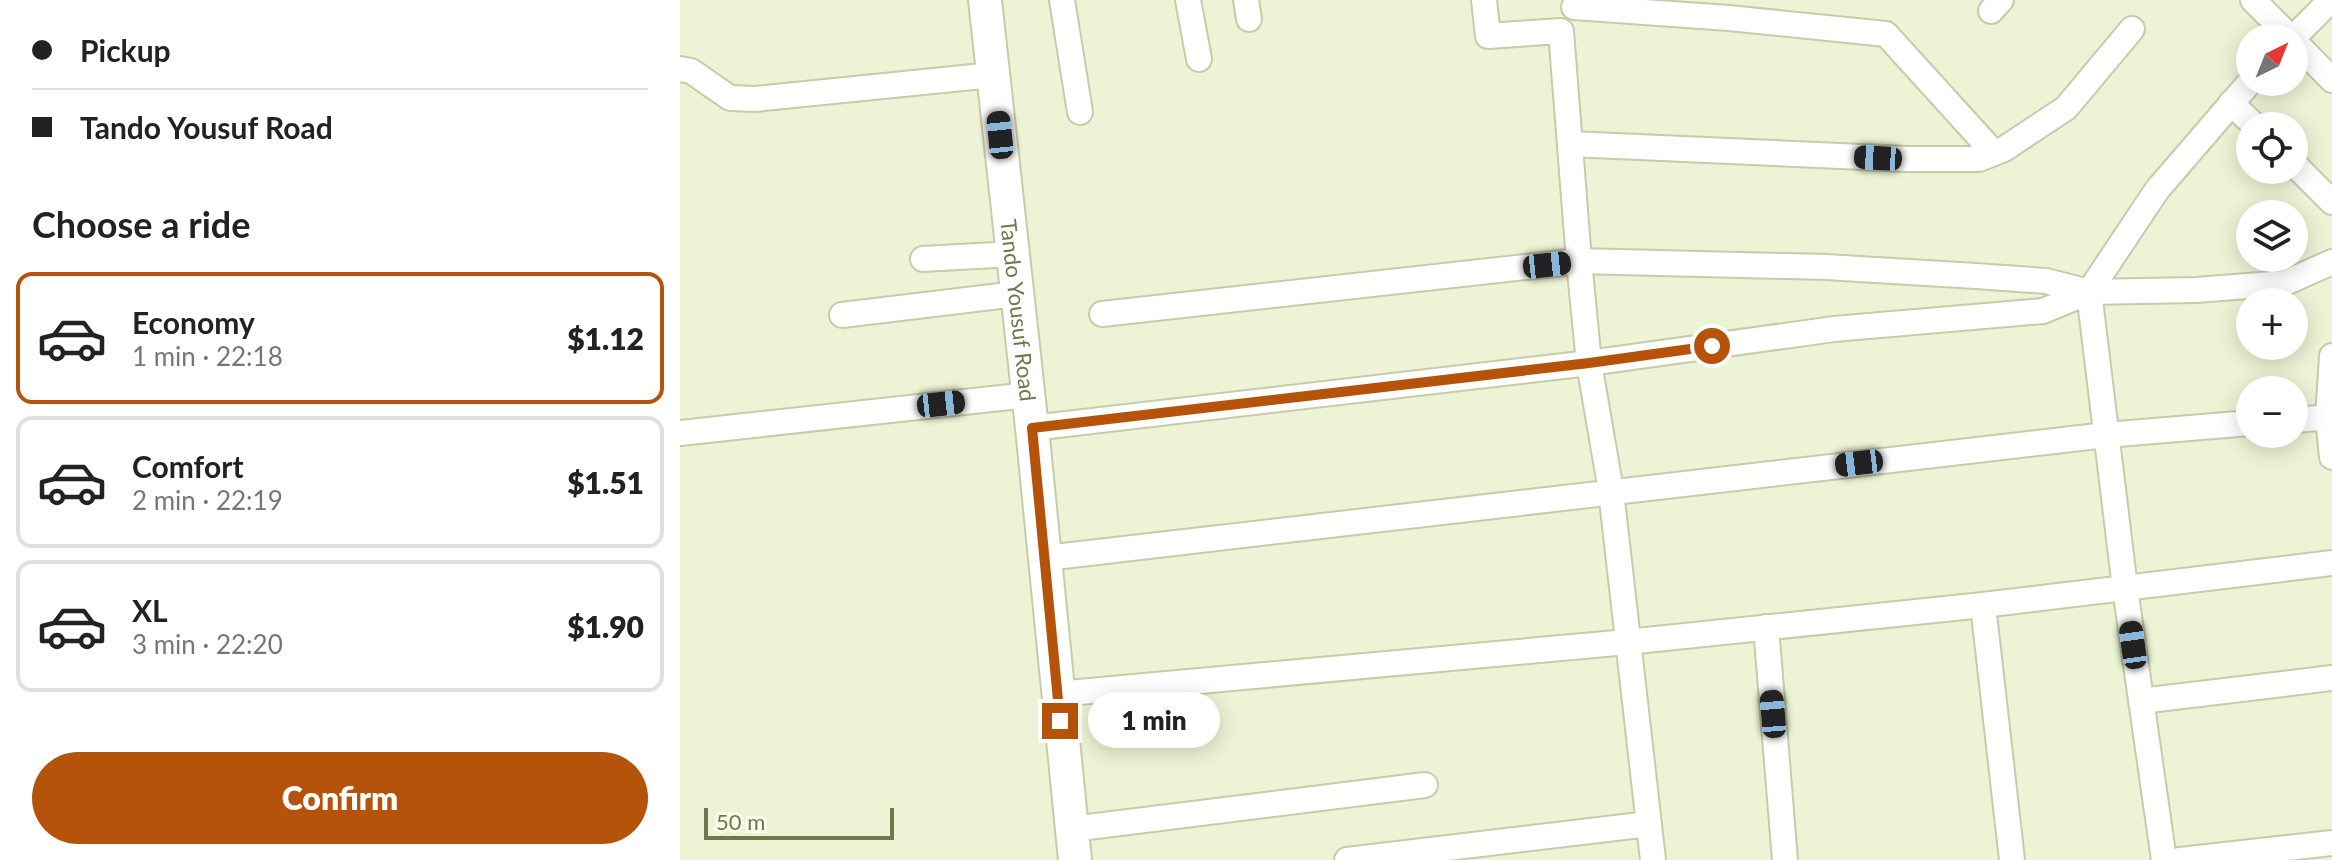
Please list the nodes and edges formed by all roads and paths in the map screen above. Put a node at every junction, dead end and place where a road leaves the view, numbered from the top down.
1 (985, 0) edge
2 (1062, 0) edge
3 (1188, 0) edge
4 (1484, 0) edge
5 (2253, 0) edge
6 (2331, 0) edge
7 (1574, 4) edge
8 (2278, 24) edge
9 (2308, 24) edge
10 (2132, 29) dead end
11 (1561, 31) junction
12 (2308, 55) edge
13 (1199, 59) dead end
14 (680, 69) edge
15 (993, 75) junction
16 (2332, 80) edge
17 (2237, 96) edge
18 (2231, 103) junction
19 (1080, 112) dead end
20 (2240, 112) edge
21 (1570, 144) junction
22 (1994, 153) junction
23 (2308, 178) edge
24 (2332, 202) edge
25 (1013, 254) junction
26 (923, 259) dead end
27 (1579, 261) junction
28 (2332, 262) edge
29 (2089, 292) junction
30 (1017, 294) junction
31 (1102, 314) dead end
32 (842, 315) dead end
33 (2332, 356) edge
34 (1589, 363) junction
35 (1028, 395) junction
36 (2330, 417) edge
37 (2308, 419) edge
38 (2236, 424) edge
39 (1032, 428) junction
40 (680, 433) edge
41 (2106, 435) junction
42 (2332, 457) edge
43 (1611, 491) junction
44 (1046, 558) junction
45 (2332, 563) edge
46 (2125, 588) junction
47 (1983, 605) junction
48 (1766, 627) junction
49 (1627, 642) junction
50 (2332, 678) edge
51 (1057, 694) junction
52 (2141, 701) junction
53 (1425, 785) dead end
54 (1649, 824) junction
55 (2332, 843) edge
56 (1074, 844) edge
57 (1347, 860) edge
58 (1653, 860) edge
59 (1785, 860) edge
60 (2012, 860) edge
61 (2164, 860) edge
62 (2180, 860) edge

1 - 15 street, Tando Yousuf Road
2 - 19 street
3 - 13 street
4 - 11 street
5 - 8 street
6 - 9 street
7 - 11 street
7 - 22 street
10 - 22 street
11 - 21 street
12 - 16 street
14 - 15 street
15 - 25 street, Tando Yousuf Road
17 - 18 street
18 - 20 street
18 - 29 street
21 - 22 street
21 - 27 street
23 - 24 street
25 - 26 street
25 - 30 street, Tando Yousuf Road
27 - 29 street
27 - 31 street
27 - 34 street
28 - 29 street
29 - 34 street
29 - 41 street
30 - 32 street
30 - 35 street, Tando Yousuf Road
33 - 36 street
34 - 39 street
34 - 43 street
35 - 39 street, Tando Yousuf Road
35 - 40 street
36 - 37 street
36 - 42 street
38 - 41 street
39 - 44 street, Tando Yousuf Road
41 - 43 street
41 - 46 street
43 - 44 street
43 - 49 street
44 - 51 street, Tando Yousuf Road
45 - 46 street
46 - 47 street
46 - 52 street
47 - 48 street
47 - 60 street
48 - 49 street
48 - 59 street
49 - 51 street
49 - 54 street
50 - 52 street
51 - 56 street, Tando Yousuf Road
52 - 61 street
53 - 56 street
54 - 57 street
54 - 58 street
55 - 62 street

